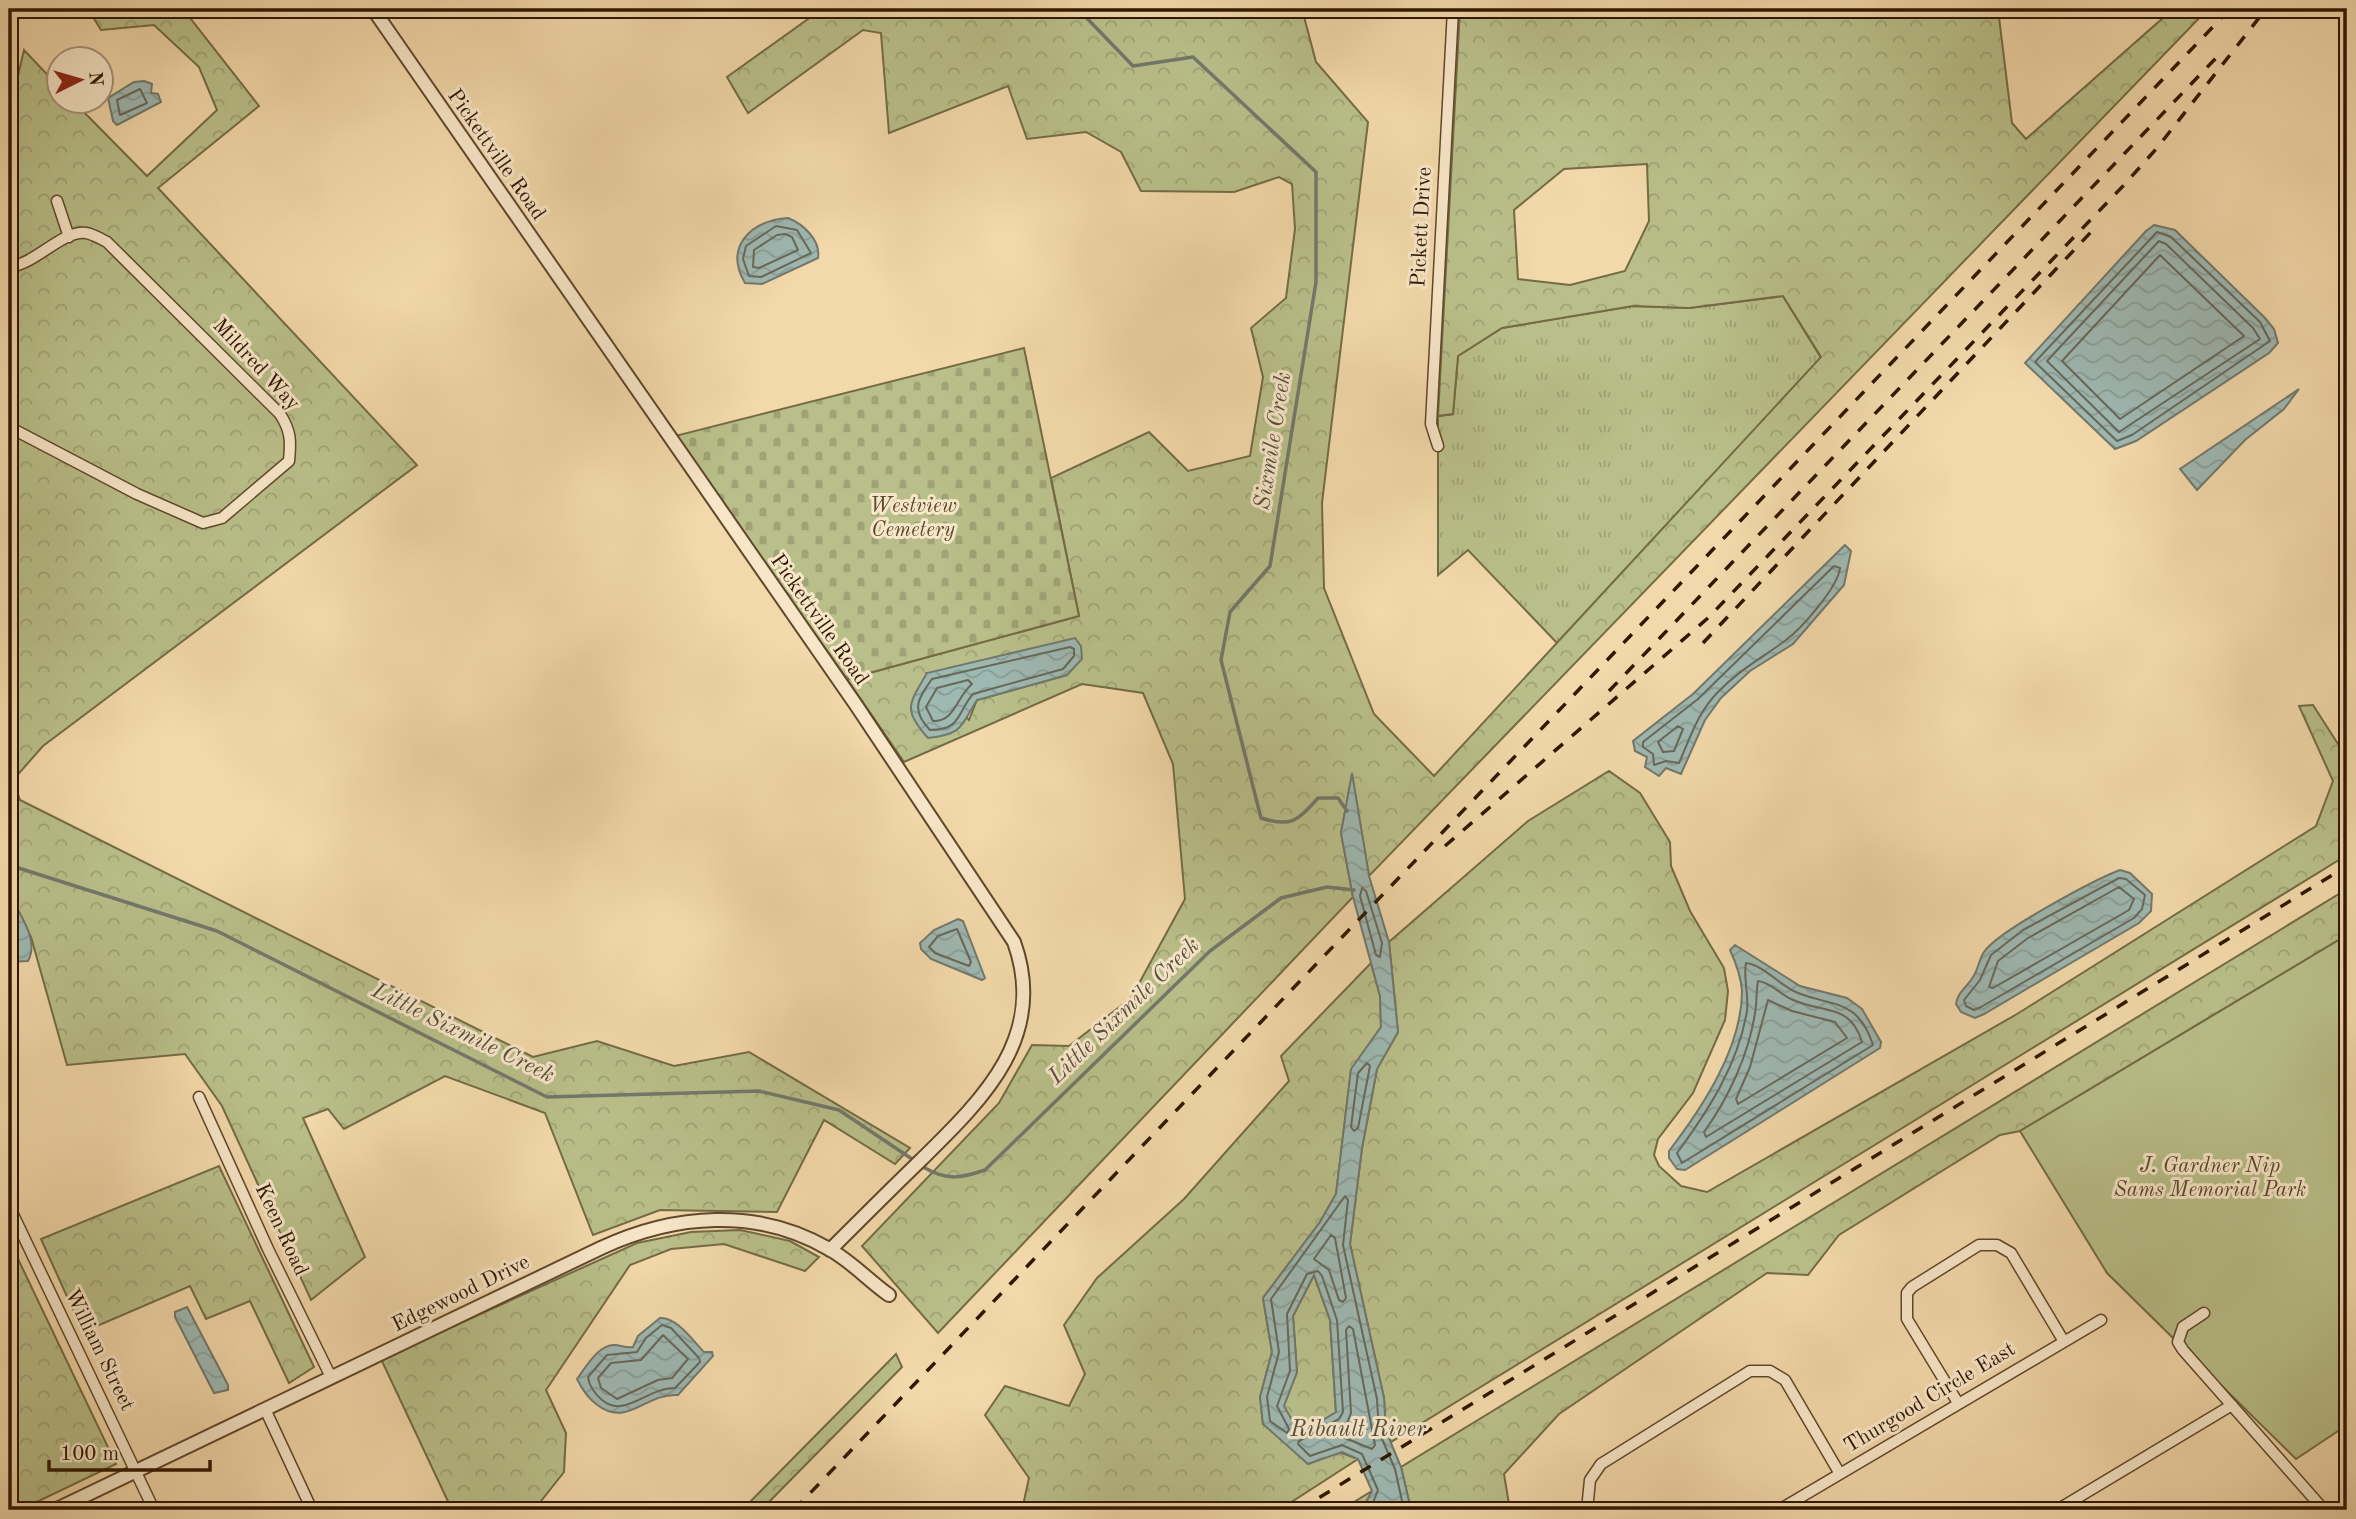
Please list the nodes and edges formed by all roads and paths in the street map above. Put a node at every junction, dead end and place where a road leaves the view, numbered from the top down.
1 (373, 9) edge
2 (1453, 9) edge
3 (57, 201) dead end
4 (69, 237) junction
5 (9, 267) edge
6 (9, 427) edge
7 (1438, 446) dead end
8 (199, 1097) dead end
9 (9, 1206) edge
10 (830, 1250) junction
11 (889, 1295) dead end
12 (2204, 1312) dead end
13 (2101, 1320) dead end
14 (2063, 1340) junction
15 (331, 1377) junction
16 (1958, 1403) junction
17 (2232, 1405) junction
18 (265, 1409) junction
19 (135, 1471) junction
20 (1840, 1474) junction
21 (55, 1510) edge
22 (154, 1510) edge
23 (312, 1510) edge
24 (1587, 1510) edge
25 (1779, 1510) edge
26 (2057, 1510) edge
27 (2323, 1510) edge

1 - 10 street, Pickettville Road
2 - 7 street, Pickett Drive
3 - 4 street
4 - 5 street
4 - 6 street, Mildred Way
8 - 15 street, Keen Road
9 - 19 street, William Street
10 - 11 street, Edgewood Drive
10 - 15 street, Edgewood Drive
12 - 17 street
13 - 14 street, Thurgood Circle East
14 - 16 street, Thurgood Circle East
14 - 16 street
15 - 18 street, Edgewood Drive
16 - 20 street, Thurgood Circle East
17 - 26 street
17 - 27 street
18 - 19 street, Edgewood Drive
18 - 23 street
19 - 21 street, Edgewood Drive
19 - 22 street, William Street
20 - 24 street
20 - 25 street, Thurgood Circle East

